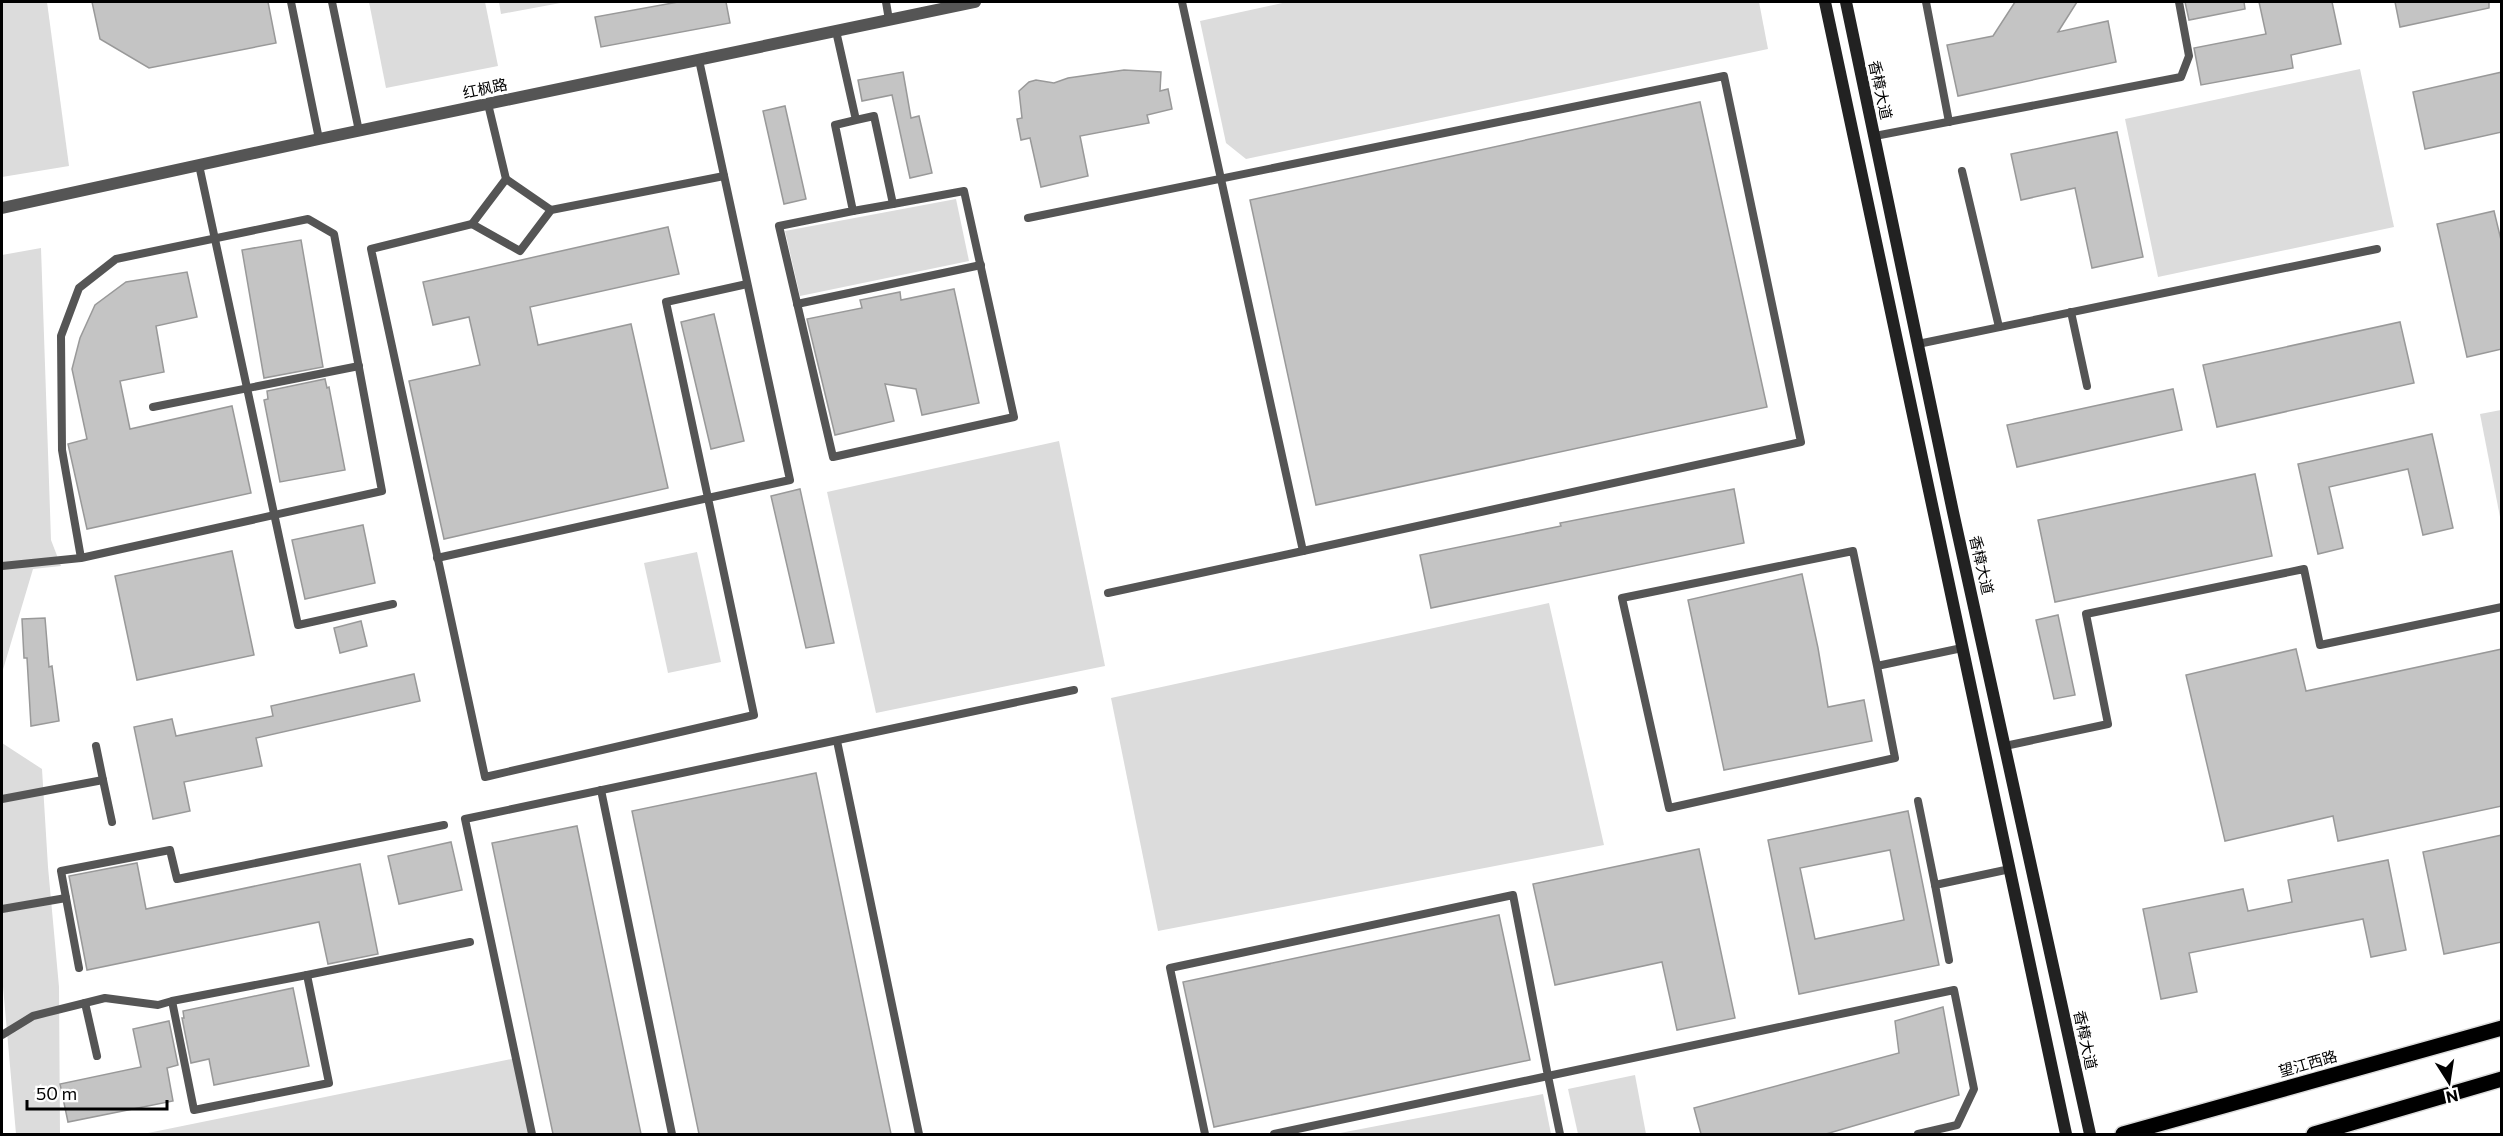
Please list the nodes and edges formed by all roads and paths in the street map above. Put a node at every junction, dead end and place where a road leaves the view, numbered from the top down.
1 (291, 2) edge
2 (332, 2) edge
3 (886, 2) edge
4 (975, 2) edge
5 (1182, 2) edge
6 (1825, 2) edge
7 (1846, 2) edge
8 (1926, 2) edge
9 (2179, 2) edge
10 (890, 20) junction
11 (836, 31) junction
12 (699, 60) junction
13 (488, 104) junction
14 (856, 120) junction
15 (1949, 122) junction
16 (359, 130) junction
17 (1875, 136) junction
18 (319, 139) junction
19 (199, 165) junction
20 (1962, 171) dead end
21 (724, 176) junction
22 (1221, 178) junction
23 (506, 179) junction
24 (893, 204) junction
25 (2, 208) edge
26 (551, 210) junction
27 (853, 211) junction
28 (1028, 218) dead end
29 (472, 224) junction
30 (215, 238) junction
31 (2377, 249) dead end
32 (981, 265) junction
33 (747, 284) junction
34 (797, 304) junction
35 (2071, 312) junction
36 (1999, 327) junction
37 (1918, 344) junction
38 (359, 366) junction
39 (2087, 386) dead end
40 (247, 388) junction
41 (153, 407) dead end
42 (708, 498) junction
43 (274, 515) junction
44 (1303, 552) junction
45 (81, 558) junction
46 (437, 558) junction
47 (2, 566) edge
48 (1108, 593) dead end
49 (393, 604) dead end
50 (2502, 607) edge
51 (1962, 648) junction
52 (1877, 666) junction
53 (1074, 690) dead end
54 (837, 741) junction
55 (96, 746) dead end
56 (2005, 746) junction
57 (103, 780) junction
58 (601, 790) junction
59 (2, 799) edge
60 (1918, 801) dead end
61 (112, 822) dead end
62 (444, 825) dead end
63 (2010, 869) junction
64 (1935, 885) junction
65 (66, 898) junction
66 (2, 909) edge
67 (470, 942) dead end
68 (1949, 960) dead end
69 (79, 968) dead end
70 (307, 975) junction
71 (172, 1001) junction
72 (85, 1003) junction
73 (2502, 1028) edge
74 (2, 1035) edge
75 (97, 1056) dead end
76 (1548, 1076) junction
77 (2502, 1079) edge
78 (1289, 1133) edge
79 (532, 1134) edge
80 (672, 1134) edge
81 (919, 1134) edge
82 (1205, 1134) edge
83 (1274, 1134) edge
84 (1560, 1134) edge
85 (1918, 1134) edge
86 (2066, 1134) edge
87 (2090, 1134) edge
88 (2123, 1134) edge
89 (2314, 1134) edge

1 - 18 lane
2 - 16 lane
3 - 10 lane
4 - 10 street, 红枫路
5 - 22 lane
6 - 51 main road
7 - 17 main road, 香樟大道
8 - 15 lane
9 - 15 lane
10 - 11 street, 红枫路
11 - 12 street, 红枫路
11 - 14 lane
12 - 13 street, 红枫路
12 - 21 lane
13 - 16 street, 红枫路
13 - 23 lane
14 - 24 lane
14 - 27 lane
15 - 17 lane
16 - 18 street, 红枫路
17 - 37 main road, 香樟大道
18 - 19 street, 红枫路
19 - 25 street, 红枫路
19 - 30 lane
20 - 36 lane
21 - 26 lane
21 - 33 lane
22 - 28 lane
22 - 44 lane
22 - 44 lane
23 - 26 lane
23 - 29 lane
24 - 27 lane
24 - 32 lane
26 - 29 lane
27 - 34 lane
29 - 46 lane
30 - 38 lane
30 - 40 lane
30 - 45 lane
31 - 35 lane
32 - 34 lane
32 - 34 lane
33 - 42 lane
33 - 42 lane
35 - 36 lane
35 - 39 lane
36 - 37 lane
37 - 56 main road, 香樟大道
38 - 40 lane
38 - 43 lane
40 - 41 lane
40 - 43 lane
42 - 46 lane
42 - 46 lane
43 - 45 lane
43 - 49 lane
44 - 48 lane
45 - 47 lane
50 - 56 lane
51 - 52 lane
51 - 63 main road
52 - 52 lane
53 - 54 lane
54 - 58 lane
54 - 81 lane
55 - 57 lane
56 - 87 main road, 香樟大道
57 - 59 lane
57 - 61 lane
58 - 79 lane
58 - 80 lane
60 - 64 lane
62 - 65 lane
63 - 64 lane
63 - 86 main road
64 - 68 lane
65 - 66 lane
65 - 69 lane
67 - 70 lane
70 - 71 lane
70 - 71 lane
71 - 72 lane
72 - 74 lane
72 - 75 lane
73 - 88 main road, 望江西路
76 - 78 lane
76 - 82 lane
76 - 84 lane
76 - 85 lane
77 - 89 main road
78 - 83 lane

